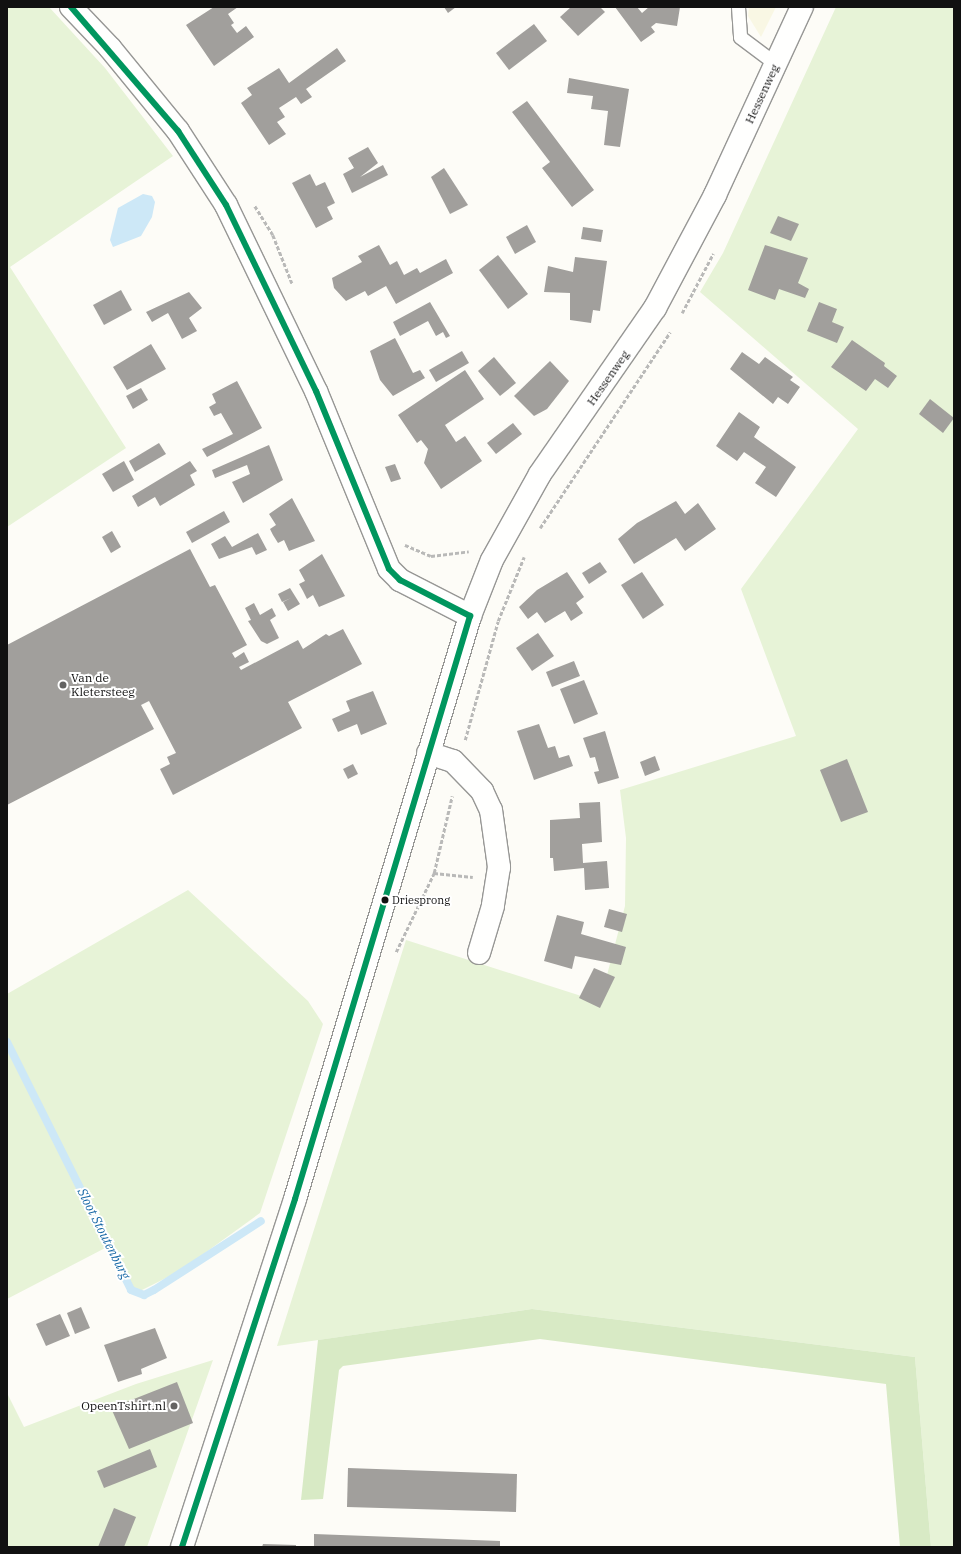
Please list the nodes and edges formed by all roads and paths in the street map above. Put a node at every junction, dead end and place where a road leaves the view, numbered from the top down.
1 (71, 7) edge
2 (738, 7) edge
3 (802, 7) edge
4 (776, 64) junction
5 (470, 616) junction
6 (428, 753) junction
7 (434, 872) dead end
8 (498, 876) junction
9 (479, 953) dead end
10 (182, 1547) edge

1 - 5 street
2 - 4 lane
3 - 4 street, Hessenweg
4 - 5 street, Hessenweg
5 - 6 street, Hessenweg
6 - 8 street
6 - 10 street, Hessenweg
7 - 8 path
8 - 9 street

